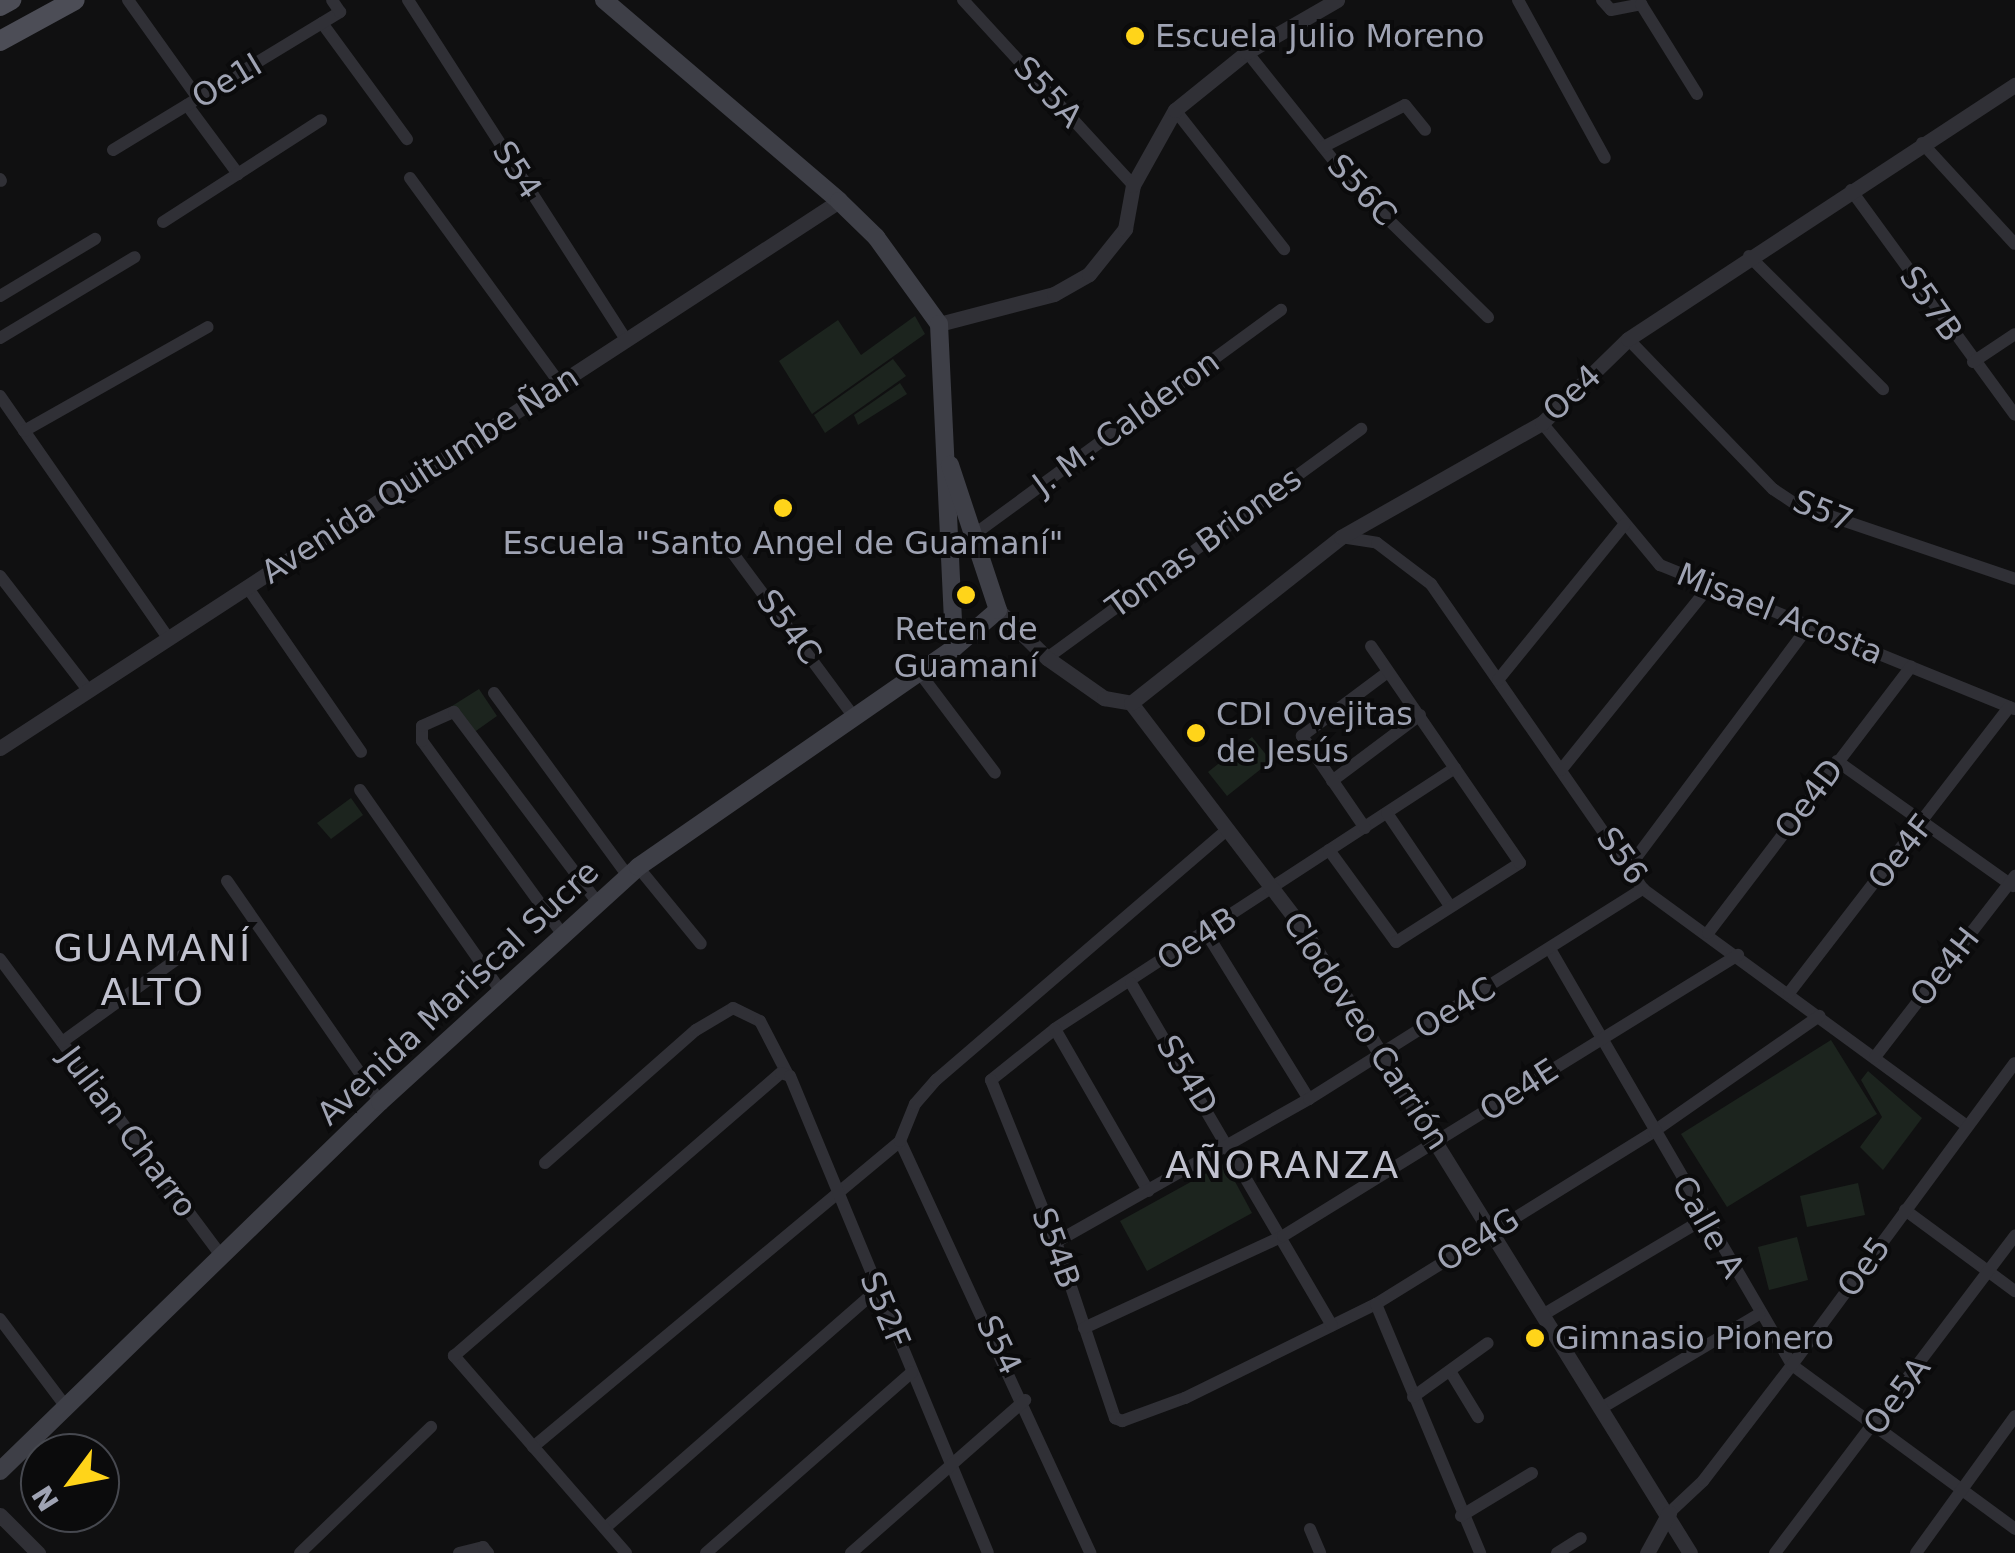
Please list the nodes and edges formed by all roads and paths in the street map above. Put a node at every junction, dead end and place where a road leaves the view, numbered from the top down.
1 (10, 0) edge
2 (74, 0) edge
3 (128, 0) edge
4 (408, 0) edge
5 (604, 0) edge
6 (963, 0) edge
7 (1336, 0) edge
8 (1518, 0) edge
9 (1602, 0) edge
10 (0, 6) edge
11 (336, 6) edge
12 (322, 23) junction
13 (0, 40) edge
14 (1247, 52) junction
15 (2013, 90) edge
16 (1697, 94) dead end
17 (193, 102) junction
18 (1174, 110) junction
19 (321, 120) dead end
20 (1425, 130) dead end
21 (407, 139) dead end
22 (1922, 143) junction
23 (1323, 147) junction
24 (113, 150) dead end
25 (1605, 158) dead end
26 (238, 174) junction
27 (410, 178) dead end
28 (1133, 185) junction
29 (1851, 190) junction
30 (839, 201) junction
31 (162, 222) dead end
32 (95, 239) dead end
33 (2015, 244) edge
34 (1284, 249) dead end
35 (1750, 256) junction
36 (135, 257) dead end
37 (0, 296) edge
38 (1281, 310) dead end
39 (1488, 317) dead end
40 (939, 324) junction
41 (208, 327) dead end
42 (2015, 334) edge
43 (0, 338) edge
44 (626, 339) junction
45 (1628, 339) junction
46 (1973, 362) junction
47 (560, 384) junction
48 (1882, 389) dead end
49 (0, 396) edge
50 (2015, 414) edge
51 (1542, 423) junction
52 (1361, 429) dead end
53 (24, 431) junction
54 (950, 465) junction
55 (1625, 524) junction
56 (972, 536) junction
57 (1341, 537) junction
58 (722, 540) dead end
59 (977, 559) junction
60 (951, 566) junction
61 (0, 576) edge
62 (2015, 580) edge
63 (248, 588) junction
64 (1707, 589) junction
65 (998, 610) junction
66 (1810, 624) junction
67 (168, 638) junction
68 (1371, 646) dead end
69 (954, 648) junction
70 (1047, 658) junction
71 (1912, 667) junction
72 (919, 672) junction
73 (1388, 672) junction
74 (1498, 680) junction
75 (89, 691) junction
76 (494, 693) dead end
77 (1131, 703) junction
78 (2012, 708) edge
79 (1420, 715) junction
80 (853, 716) junction
81 (0, 748) edge
82 (361, 752) dead end
83 (1837, 761) junction
84 (1455, 768) junction
85 (1561, 770) junction
86 (994, 773) dead end
87 (1332, 781) junction
88 (360, 790) dead end
89 (1386, 813) junction
90 (1926, 820) junction
91 (1365, 828) junction
92 (1228, 829) junction
93 (1329, 850) junction
94 (1629, 868) junction
95 (633, 872) junction
96 (227, 881) dead end
97 (2013, 882) edge
98 (1273, 888) junction
99 (1643, 889) junction
100 (598, 903) junction
101 (1450, 906) junction
102 (1708, 933) junction
103 (1207, 934) junction
104 (563, 935) junction
105 (700, 944) dead end
106 (1550, 949) junction
107 (184, 954) dead end
108 (1738, 956) junction
109 (0, 959) edge
110 (1131, 982) junction
111 (500, 991) junction
112 (1789, 993) junction
113 (1819, 1016) junction
114 (1055, 1029) junction
115 (1598, 1038) junction
116 (62, 1042) junction
117 (1384, 1051) junction
118 (1875, 1057) junction
119 (2015, 1063) edge
120 (784, 1073) junction
121 (991, 1080) joint
122 (1310, 1099) junction
123 (380, 1102) junction
124 (1964, 1125) junction
125 (1654, 1132) junction
126 (900, 1141) junction
127 (1438, 1142) junction
128 (1230, 1146) junction
129 (544, 1163) dead end
130 (1148, 1190) junction
131 (836, 1196) junction
132 (1905, 1210) junction
133 (1702, 1220) junction
134 (1494, 1229) junction
135 (1283, 1236) junction
136 (2015, 1236) edge
137 (1056, 1242) junction
138 (221, 1256) junction
139 (1989, 1271) junction
140 (877, 1290) junction
141 (2015, 1291) edge
142 (1376, 1304) junction
143 (1546, 1313) junction
144 (1759, 1314) junction
145 (0, 1319) edge
146 (1332, 1325) junction
147 (1084, 1328) junction
148 (1488, 1344) dead end
149 (1792, 1365) junction
150 (1450, 1371) junction
151 (912, 1372) junction
152 (1413, 1397) junction
153 (1025, 1400) junction
154 (66, 1406) junction
155 (1603, 1407) junction
156 (2015, 1416) edge
157 (1478, 1417) dead end
158 (1114, 1418) joint
159 (432, 1427) dead end
160 (1874, 1428) junction
161 (533, 1447) junction
162 (951, 1465) junction
163 (0, 1471) edge
164 (1532, 1473) dead end
165 (1962, 1490) junction
166 (1669, 1513) junction
167 (0, 1515) edge
168 (1461, 1516) junction
169 (605, 1528) junction
170 (2015, 1529) edge
171 (1310, 1530) dead end
172 (1581, 1538) dead end
173 (985, 1552) edge
174 (38, 1553) edge
175 (300, 1553) edge
176 (459, 1553) edge
177 (488, 1553) edge
178 (626, 1553) edge
179 (706, 1553) edge
180 (851, 1553) edge
181 (1090, 1553) edge
182 (1320, 1553) edge
183 (1480, 1553) edge
184 (1557, 1553) edge
185 (1648, 1553) edge
186 (1690, 1553) edge
187 (1776, 1553) edge
188 (1916, 1553) edge

1 - 10 main road
2 - 13 main road
3 - 17 street
4 - 44 street, S54
5 - 30 main road
6 - 28 street, S55A
7 - 14 street
8 - 25 street
9 - 16 street
11 - 12 street, Oe1I
12 - 17 street, Oe1I
12 - 21 street
14 - 18 street
14 - 23 street, S56C
15 - 22 street, Oe4
17 - 24 street, Oe1I
17 - 26 street
18 - 28 street
18 - 34 street
19 - 26 street
20 - 23 street
22 - 29 street, Oe4
22 - 33 street
23 - 39 street, S56C
26 - 31 street
27 - 47 street
28 - 40 street
29 - 35 street, Oe4
29 - 46 street, S57B
30 - 40 main road
30 - 44 street, Avenida Quitumbe Ñan
32 - 37 street
35 - 45 street, Oe4
35 - 48 street
36 - 43 street
38 - 56 street, J. M. Calderon
40 - 54 main road
41 - 53 street
42 - 46 street
44 - 47 street, Avenida Quitumbe Ñan
45 - 51 street, Oe4
45 - 62 street, S57
46 - 50 street, S57B
47 - 63 street, Avenida Quitumbe Ñan
49 - 53 street
51 - 55 street, Misael Acosta
51 - 57 street, Oe4
52 - 70 street, Tomas Briones
53 - 67 street
54 - 56 main road
54 - 60 main road
55 - 64 street, Misael Acosta
55 - 74 street
56 - 59 main road
57 - 74 street, S56
57 - 77 street, Oe4
58 - 80 street, S54C
59 - 60 main road
59 - 65 main road
60 - 69 main road
61 - 75 street
63 - 67 street, Avenida Quitumbe Ñan
63 - 82 street
64 - 66 street, Misael Acosta
64 - 85 street
65 - 69 main road, Avenida Mariscal Sucre
65 - 70 street
66 - 71 street, Misael Acosta
66 - 94 street
67 - 75 street, Avenida Quitumbe Ñan
68 - 73 street
69 - 72 main road, Avenida Mariscal Sucre
70 - 77 street
71 - 78 street, Misael Acosta
71 - 83 street, Oe4D
72 - 80 main road, Avenida Mariscal Sucre
72 - 86 street
73 - 79 street
73 - 87 street
74 - 85 street, S56
75 - 81 street, Avenida Quitumbe Ñan
76 - 95 street
77 - 92 street, Clodoveo Carrión
78 - 90 street, Oe4F
79 - 84 street
79 - 87 street
80 - 95 main road, Avenida Mariscal Sucre
83 - 90 street
83 - 102 street, Oe4D
84 - 89 street, Oe4B
84 - 101 street
85 - 94 street, S56
87 - 91 street
88 - 111 street
89 - 91 street, Oe4B
89 - 101 street
90 - 97 street
90 - 112 street, Oe4F
91 - 93 street, Oe4B
92 - 98 street, Clodoveo Carrión
92 - 126 street
93 - 98 street, Oe4B
93 - 101 street
94 - 99 street, S56
95 - 100 main road, Avenida Mariscal Sucre
95 - 105 street
96 - 123 street
97 - 118 street, Oe4H
98 - 103 street, Oe4B
98 - 117 street, Clodoveo Carrión
99 - 102 street, S56
99 - 106 street, Oe4C
100 - 104 main road, Avenida Mariscal Sucre
100 - 104 street
102 - 108 street, S56
103 - 110 street, Oe4B
103 - 122 street
104 - 111 main road, Avenida Mariscal Sucre
106 - 115 street, Calle A
106 - 117 street, Oe4C
107 - 116 street
108 - 112 street, S56
108 - 115 street, Oe4E
109 - 116 street, Julian Charro
110 - 114 street, Oe4B
110 - 128 street, S54D
111 - 123 main road, Avenida Mariscal Sucre
112 - 113 street, S56
113 - 118 street, S56
113 - 125 street, Oe4G
114 - 121 street, Oe4B
114 - 130 street
115 - 125 street, Calle A
115 - 127 street, Oe4E
116 - 138 street, Julian Charro
117 - 122 street, Oe4C
117 - 127 street, Clodoveo Carrión
118 - 124 street, S56
119 - 124 street, Oe5
120 - 129 street, S52F
120 - 131 street, S52F
120 - 161 street
121 - 137 street, S54B
122 - 128 street, Oe4C
123 - 138 main road, Avenida Mariscal Sucre
124 - 132 street, Oe5
125 - 133 street, Calle A
125 - 134 street, Oe4G
126 - 131 street
126 - 153 street, S54
127 - 134 street, Clodoveo Carrión
127 - 135 street, Oe4E
128 - 130 street, Oe4C
128 - 135 street, S54D
130 - 137 street, Oe4C
131 - 140 street, S52F
131 - 161 street
132 - 139 street
132 - 149 street, Oe5
133 - 143 street
133 - 144 street, Calle A
134 - 142 street, Oe4G
134 - 143 street, Clodoveo Carrión
135 - 146 street, S54D
135 - 147 street, Oe4E
136 - 139 street, Oe5A
137 - 147 street, S54B
138 - 154 main road, Avenida Mariscal Sucre
139 - 141 street
139 - 160 street, Oe5A
140 - 151 street, S52F
140 - 169 street
142 - 146 street, Oe4G
142 - 152 street
143 - 155 street, Clodoveo Carrión
144 - 149 street, Calle A
144 - 155 street
145 - 154 street
146 - 158 street, Oe4G
147 - 158 street, S54B
148 - 150 street
149 - 160 street, Calle A
149 - 166 street, Oe5
150 - 152 street
150 - 157 street
151 - 162 street, S52F
151 - 179 street
152 - 168 street
153 - 162 street
153 - 181 street, S54
154 - 163 main road, Avenida Mariscal Sucre
155 - 166 street, Clodoveo Carrión
156 - 165 street
159 - 175 street
160 - 165 street, Calle A
160 - 187 street, Oe5A
161 - 169 street
162 - 173 street, S52F
162 - 180 street
164 - 168 street
165 - 170 street, Calle A
165 - 188 street
166 - 185 street
166 - 186 street, Clodoveo Carrión
167 - 174 street
168 - 183 street
169 - 178 street
171 - 182 street
172 - 184 street
176 - 177 street

